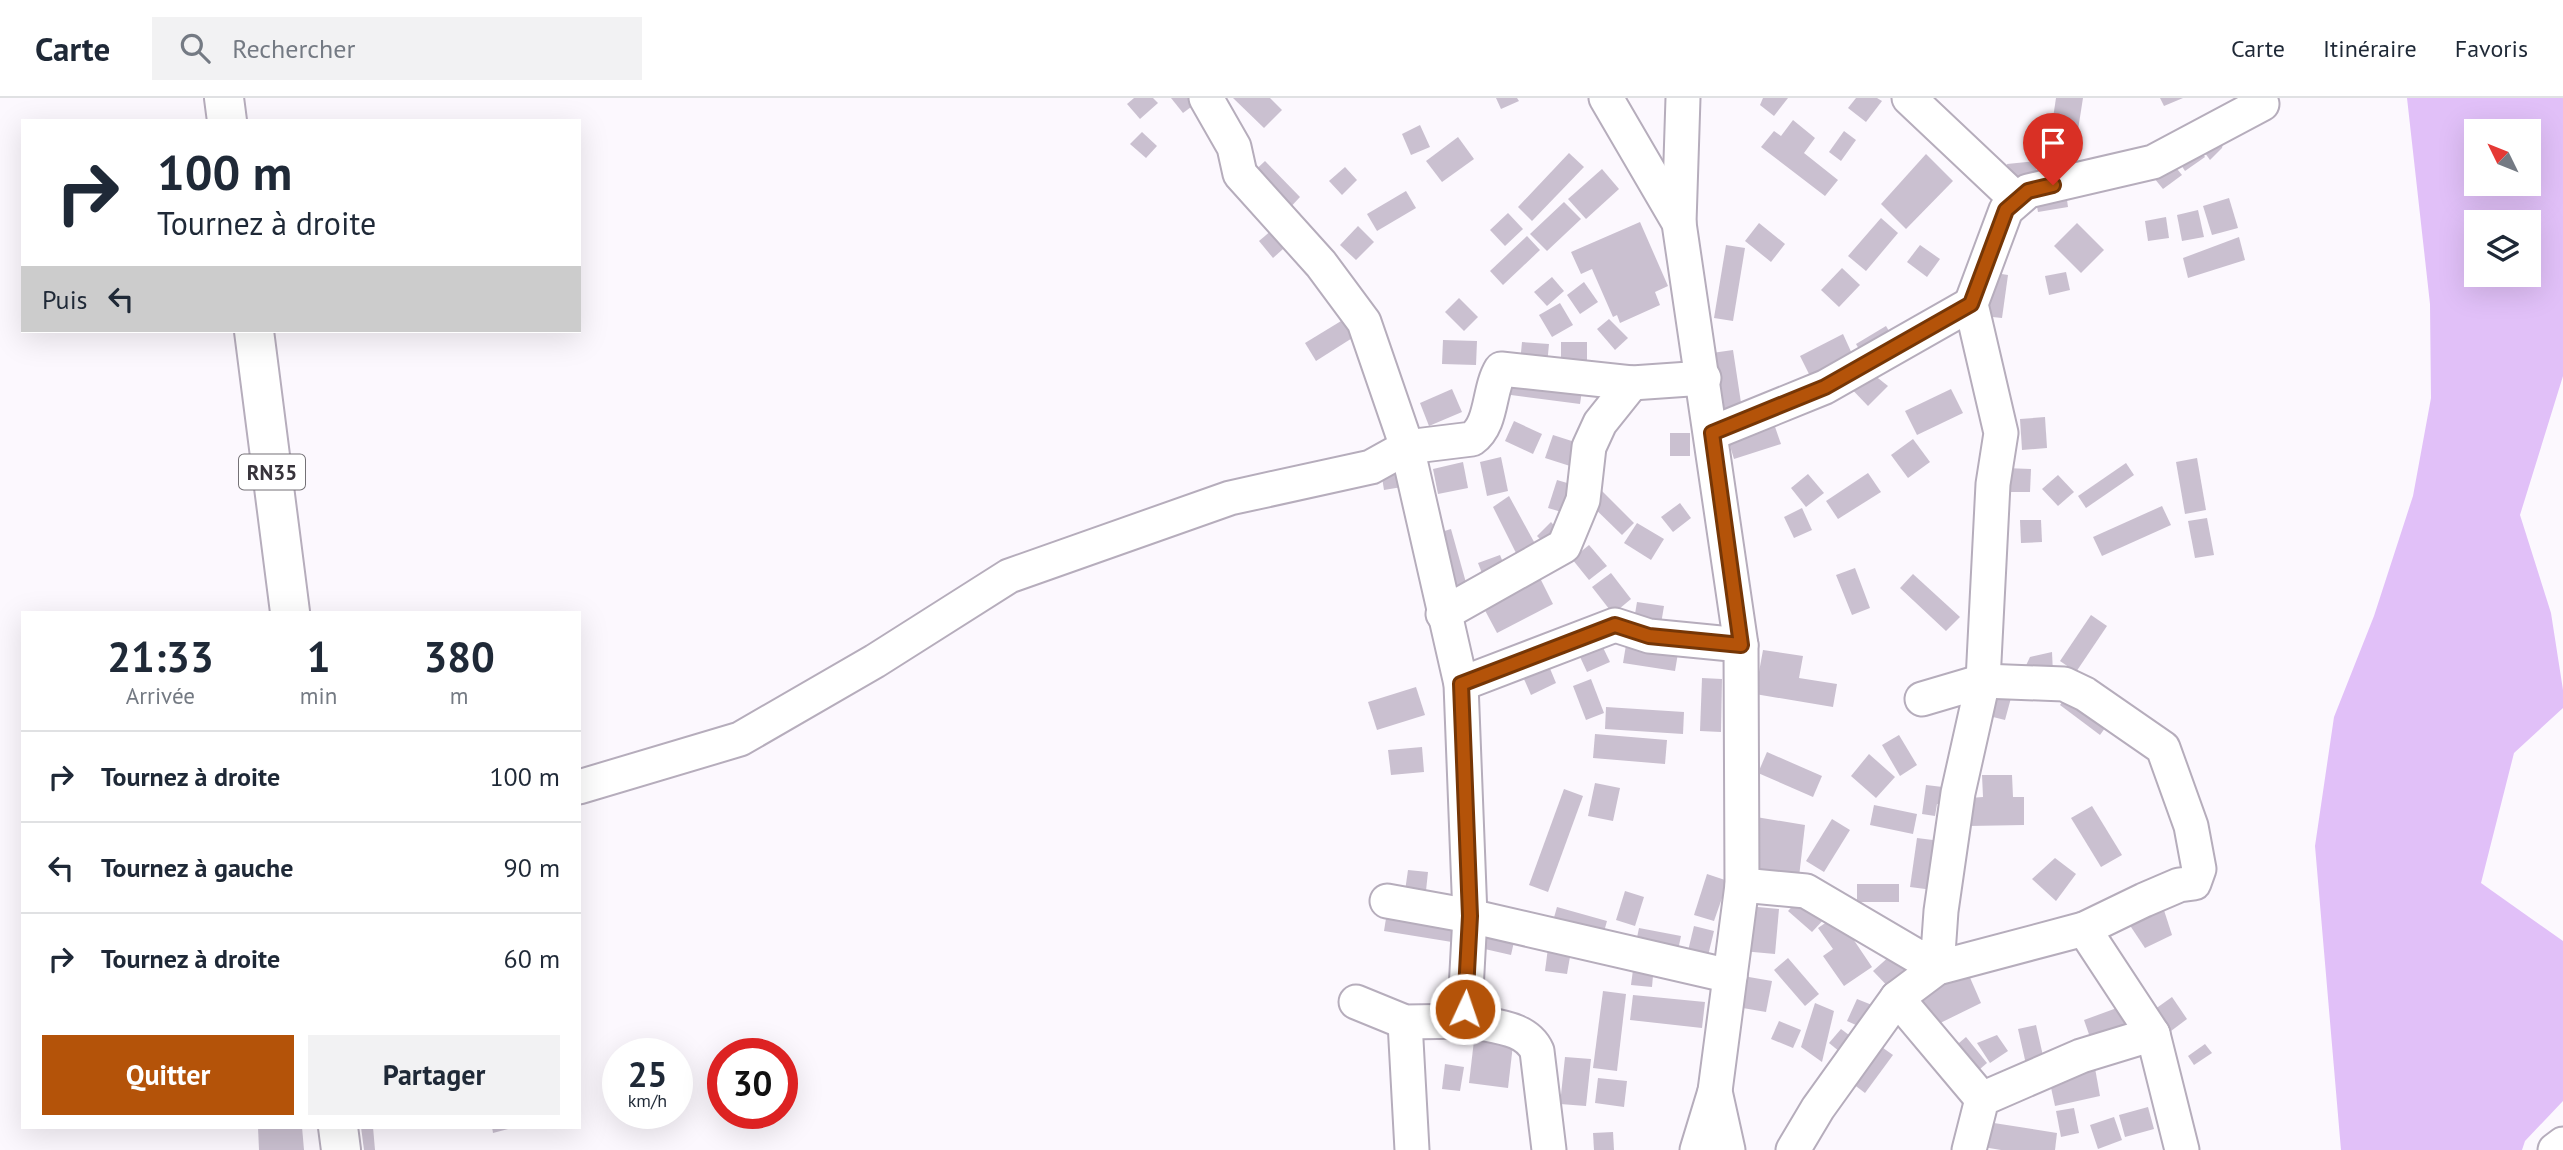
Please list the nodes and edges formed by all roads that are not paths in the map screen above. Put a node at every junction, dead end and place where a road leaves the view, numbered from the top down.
1 (224, 98) edge
2 (1206, 98) edge
3 (1606, 98) edge
4 (1683, 98) edge
5 (1909, 98) edge
6 (2262, 104) dead end
7 (227, 119) edge
8 (2016, 199) junction
9 (1679, 223) junction
10 (1971, 304) junction
11 (254, 333) edge
12 (1704, 378) junction
13 (1632, 383) junction
14 (1712, 433) junction
15 (1407, 447) junction
16 (285, 607) edge
17 (1443, 614) junction
18 (1741, 645) junction
19 (1983, 681) junction
20 (1461, 684) junction
21 (1922, 699) dead end
22 (581, 786) edge
23 (1742, 885) junction
24 (1387, 901) dead end
25 (1470, 916) junction
26 (2084, 929) junction
27 (1937, 968) junction
28 (1730, 976) junction
29 (1898, 998) junction
30 (1356, 1002) dead end
31 (1471, 1021) junction
32 (1405, 1022) junction
33 (2153, 1034) junction
34 (1715, 1091) junction
35 (1982, 1099) junction
36 (338, 1129) edge
37 (2563, 1144) edge
38 (341, 1150) edge
39 (1412, 1150) edge
40 (1549, 1150) edge
41 (1697, 1150) edge
42 (1728, 1150) edge
43 (1793, 1150) edge
44 (1969, 1150) edge
45 (2182, 1150) edge
46 (2555, 1150) edge

1 - 7 main road
2 - 15 street
3 - 9 street
4 - 9 street
5 - 8 street
6 - 8 street
8 - 10 street
9 - 12 street
10 - 14 street
10 - 19 street
11 - 16 main road, RN35
12 - 13 street
12 - 14 street
13 - 15 street
13 - 17 street
14 - 18 street
15 - 17 street
15 - 22 street
17 - 20 street
18 - 20 street
18 - 23 street
19 - 21 street
19 - 26 street
19 - 27 street
20 - 25 street
23 - 27 street
23 - 28 street
24 - 25 street
25 - 28 street
25 - 31 street
26 - 27 street
26 - 33 street
27 - 29 street
28 - 34 street
29 - 35 street
29 - 43 street
30 - 32 street
31 - 32 street
31 - 40 street
32 - 39 street
33 - 35 street
33 - 45 street
34 - 41 street
34 - 42 street
35 - 44 street
36 - 38 main road
37 - 46 street

